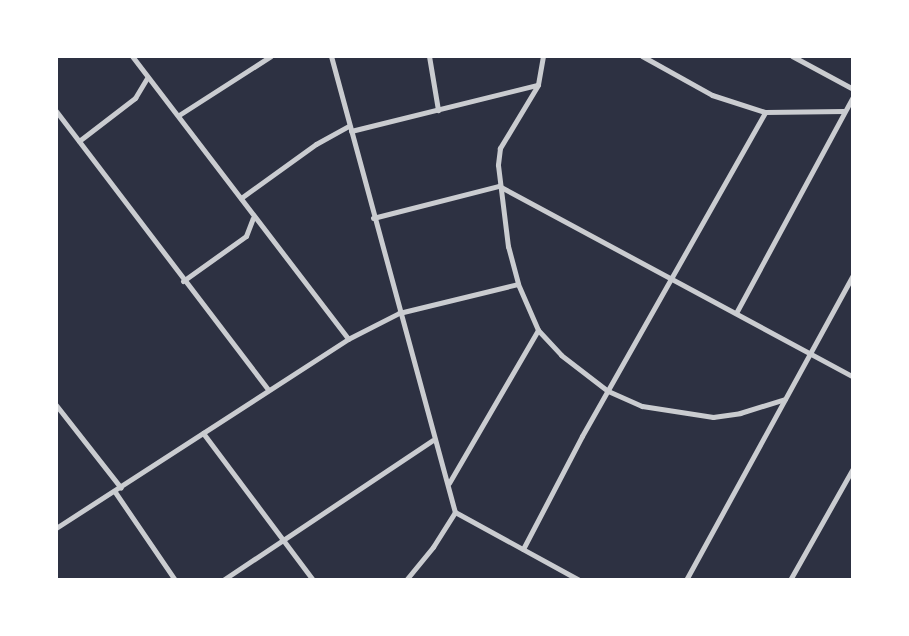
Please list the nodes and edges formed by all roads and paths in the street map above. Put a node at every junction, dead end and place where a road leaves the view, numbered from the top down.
1 (132, 56) edge
2 (271, 56) edge
3 (331, 56) edge
4 (429, 56) edge
5 (543, 56) edge
6 (642, 56) edge
7 (792, 56) edge
8 (147, 78) junction
9 (538, 85) junction
10 (853, 89) edge
11 (853, 97) edge
12 (438, 110) junction
13 (56, 111) edge
14 (845, 111) junction
15 (765, 112) junction
16 (179, 115) junction
17 (350, 128) junction
18 (79, 141) junction
19 (499, 186) junction
20 (241, 198) junction
21 (253, 218) junction
22 (373, 218) junction
23 (853, 275) edge
24 (672, 277) junction
25 (183, 281) junction
26 (518, 284) junction
27 (399, 313) junction
28 (736, 313) junction
29 (538, 330) junction
30 (348, 339) junction
31 (809, 353) junction
32 (853, 377) edge
33 (268, 389) junction
34 (608, 391) junction
35 (785, 399) junction
36 (56, 405) edge
37 (203, 433) junction
38 (433, 440) junction
39 (853, 468) edge
40 (448, 484) junction
41 (118, 490) junction
42 (455, 512) junction
43 (56, 528) edge
44 (283, 540) junction
45 (523, 549) junction
46 (175, 580) edge
47 (223, 580) edge
48 (313, 580) edge
49 (406, 580) edge
50 (579, 580) edge
51 (686, 580) edge
52 (790, 580) edge

1 - 8 lane
2 - 16 lane
3 - 17 lane
4 - 12 lane
5 - 9 lane
6 - 15 lane
7 - 10 lane
8 - 16 lane
8 - 18 lane
9 - 12 lane
9 - 19 lane
11 - 14 lane
12 - 17 lane
13 - 18 lane
14 - 15 lane
14 - 28 lane
15 - 24 lane
16 - 20 lane
17 - 20 lane
17 - 22 lane
18 - 25 lane
19 - 22 lane
19 - 24 lane
19 - 26 lane
20 - 21 lane
21 - 25 lane
21 - 30 lane
22 - 27 lane
23 - 31 lane
24 - 28 lane
24 - 34 lane
25 - 33 lane
26 - 27 lane
26 - 29 lane
27 - 30 lane
27 - 38 lane
28 - 31 lane
29 - 34 lane
29 - 40 lane
30 - 33 lane
31 - 32 lane
31 - 35 lane
33 - 37 lane
34 - 35 lane
34 - 45 lane
35 - 51 lane
36 - 41 lane
37 - 41 lane
37 - 44 lane
38 - 40 lane
38 - 44 lane
39 - 52 lane
40 - 42 lane
41 - 43 lane
41 - 46 lane
42 - 45 lane
42 - 49 lane
44 - 47 lane
44 - 48 lane
45 - 50 lane

